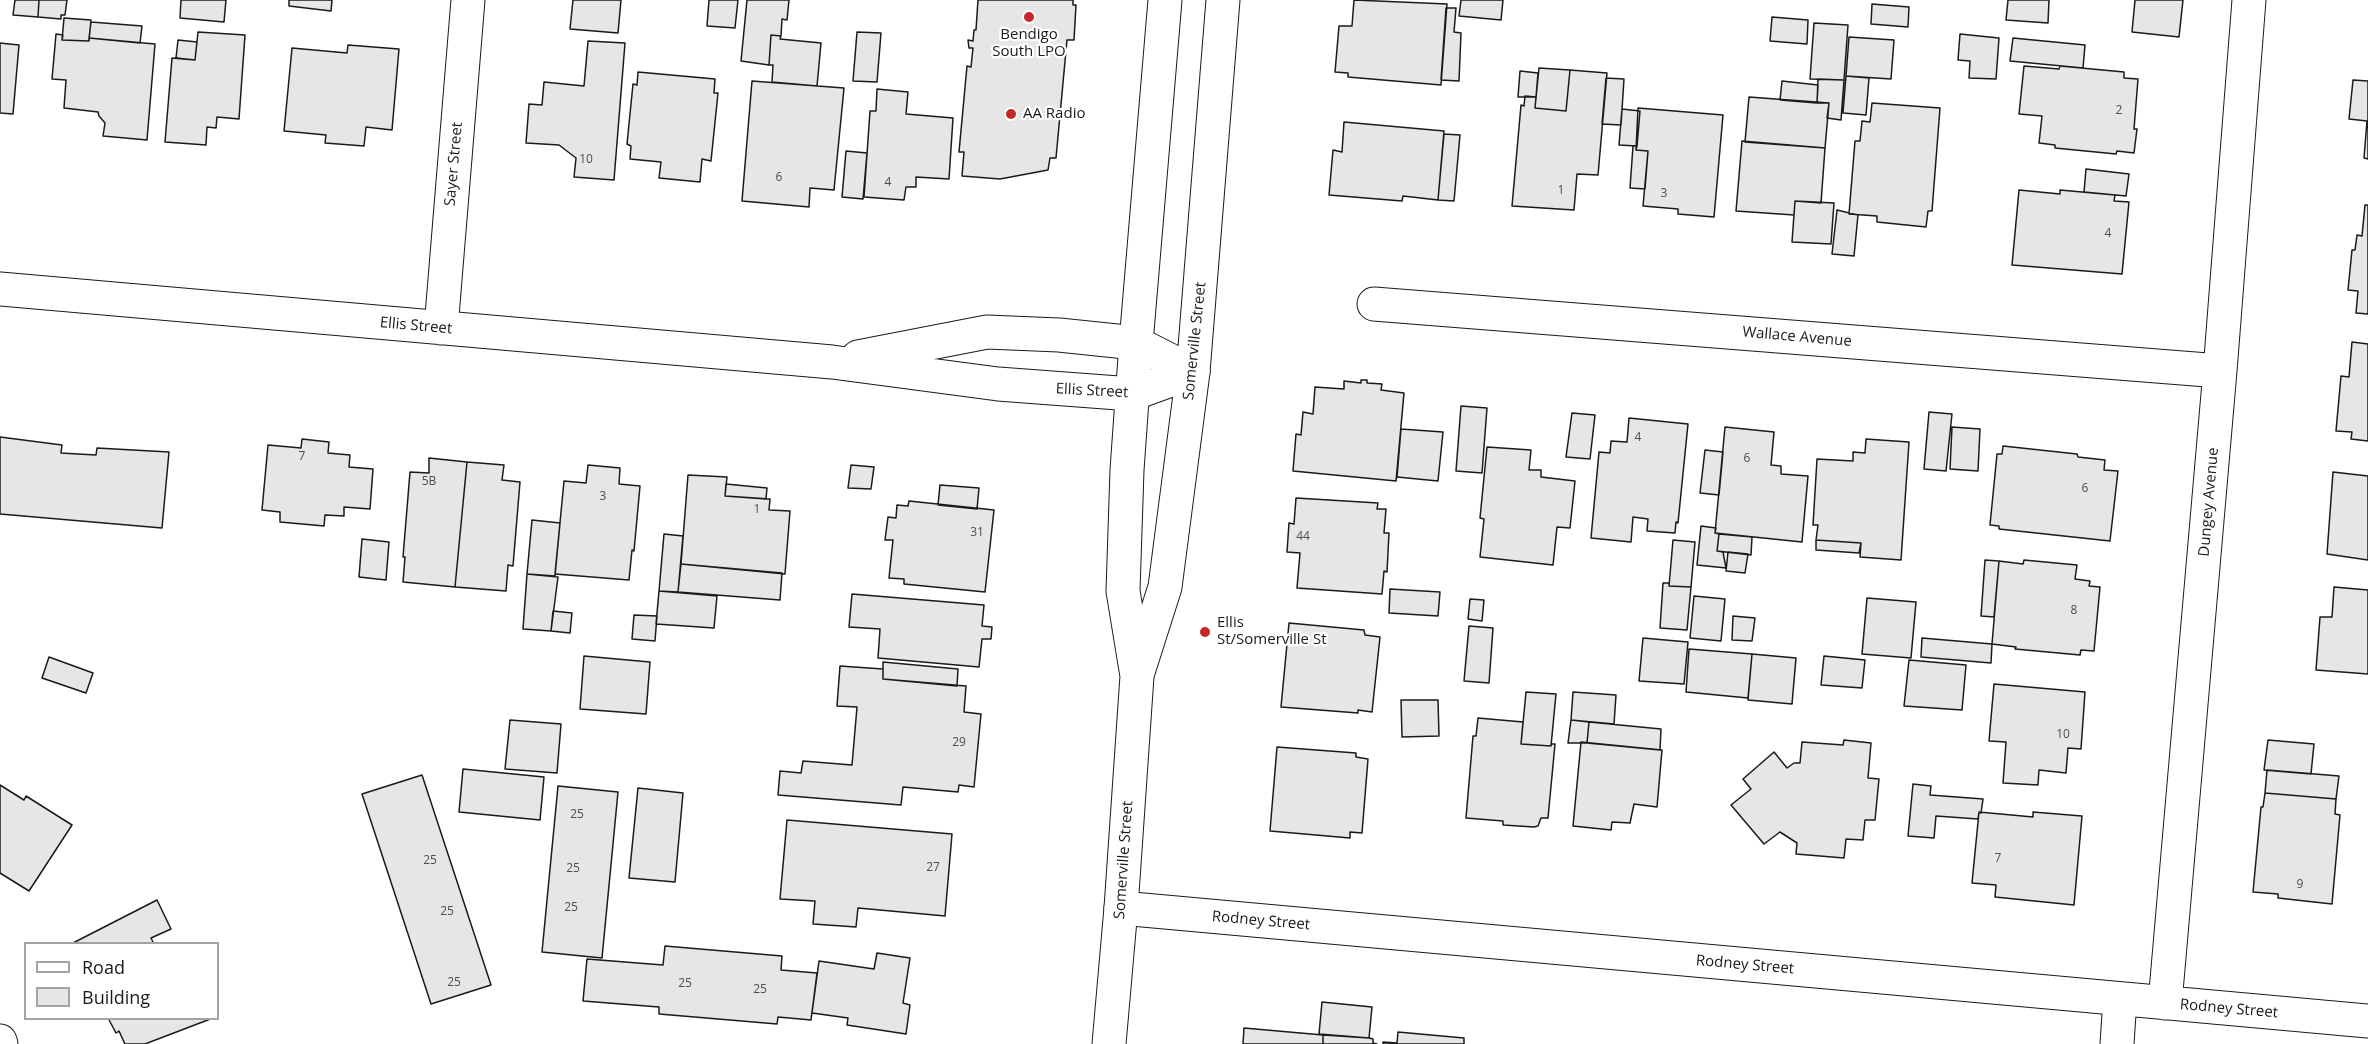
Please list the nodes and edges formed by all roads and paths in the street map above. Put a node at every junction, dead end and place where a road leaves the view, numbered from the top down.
1 (468, 0) edge
2 (1165, 0) edge
3 (1223, 0) edge
4 (2249, 0) edge
5 (0, 289) edge
6 (1374, 304) dead end
7 (441, 328) junction
8 (1136, 343) junction
9 (832, 362) junction
10 (2220, 371) junction
11 (1193, 372) junction
12 (1132, 394) junction
13 (1137, 676) junction
14 (1121, 908) junction
15 (2120, 999) junction
16 (2165, 1003) junction
17 (2368, 1021) edge
18 (1109, 1044) edge
19 (2117, 1044) edge

1 - 7 street, Sayer Street
2 - 8 street, Somerville Street
3 - 11 street, Somerville Street
4 - 10 street, Dungey Avenue
5 - 7 street, Ellis Street
6 - 10 street, Wallace Avenue
7 - 9 street, Ellis Street
8 - 9 street, Ellis Street
8 - 11 street, Ellis Street
8 - 12 street, Somerville Street
9 - 12 street, Ellis Street
10 - 16 street, Dungey Avenue
11 - 12 street, Ellis Street
11 - 13 street, Somerville Street
12 - 13 street, Somerville Street
13 - 14 street, Somerville Street
14 - 15 street, Rodney Street
14 - 18 street, Somerville Street
15 - 16 street, Rodney Street
15 - 19 street
16 - 17 street, Rodney Street

